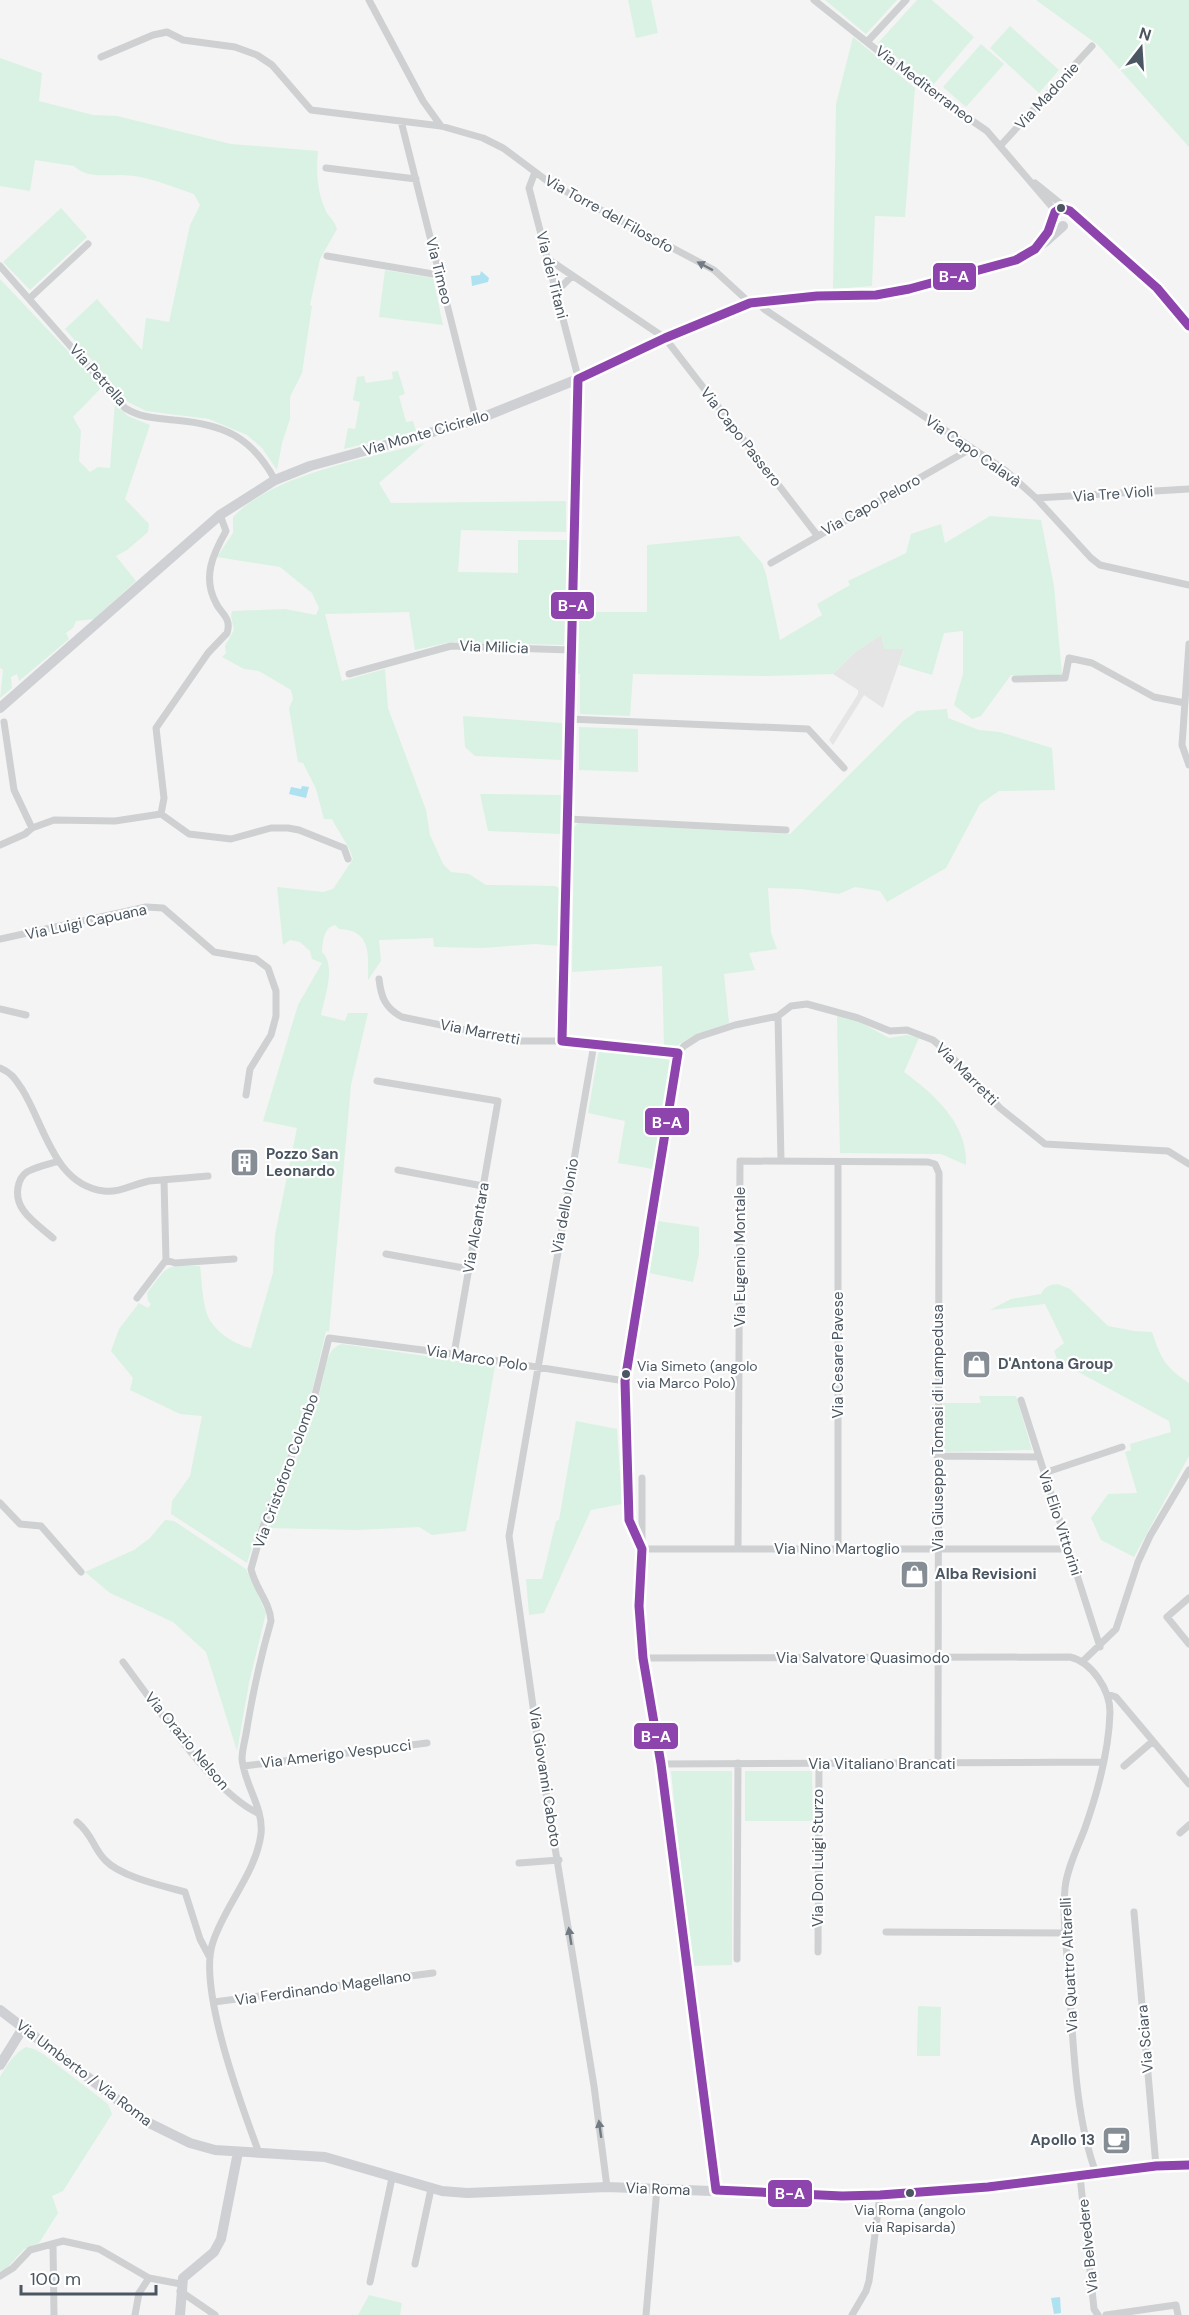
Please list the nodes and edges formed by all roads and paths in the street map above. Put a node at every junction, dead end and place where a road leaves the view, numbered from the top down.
1 (369, 0) edge
2 (814, 0) edge
3 (906, 0) edge
4 (867, 42) junction
5 (1092, 46) dead end
6 (101, 57) dead end
7 (401, 122) junction
8 (441, 126) junction
9 (1001, 145) junction
10 (326, 168) dead end
11 (535, 172) junction
12 (1028, 178) junction
13 (416, 179) junction
14 (1069, 210) junction
15 (1054, 216) junction
16 (1065, 226) junction
17 (1093, 233) junction
18 (88, 244) dead end
19 (1035, 249) junction
20 (327, 256) dead end
21 (548, 259) junction
22 (0, 267) edge
23 (440, 275) junction
24 (572, 276) junction
25 (556, 292) junction
26 (30, 298) junction
27 (754, 302) junction
28 (1189, 326) edge
29 (665, 338) junction
30 (578, 379) junction
31 (476, 420) junction
32 (972, 448) junction
33 (275, 480) junction
34 (1189, 489) edge
35 (1036, 498) junction
36 (220, 515) junction
37 (817, 536) junction
38 (771, 563) dead end
39 (1189, 585) edge
40 (1189, 644) edge
41 (571, 650) junction
42 (349, 674) dead end
43 (1015, 679) dead end
44 (1185, 703) junction
45 (0, 708) edge
46 (569, 719) junction
47 (4, 723) dead end
48 (1189, 765) edge
49 (844, 768) dead end
50 (161, 814) junction
51 (568, 819) junction
52 (32, 828) junction
53 (786, 830) dead end
54 (0, 845) edge
55 (348, 859) dead end
56 (0, 939) edge
57 (379, 979) dead end
58 (0, 1009) edge
59 (27, 1015) dead end
60 (778, 1016) junction
61 (562, 1041) junction
62 (594, 1044) junction
63 (678, 1053) junction
64 (0, 1068) edge
65 (377, 1081) dead end
66 (246, 1095) dead end
67 (58, 1161) junction
68 (781, 1161) junction
69 (838, 1162) junction
70 (935, 1164) joint
71 (1189, 1164) edge
72 (398, 1170) dead end
73 (208, 1176) dead end
74 (164, 1180) junction
75 (483, 1186) junction
76 (54, 1238) dead end
77 (386, 1254) dead end
78 (234, 1259) dead end
79 (166, 1260) junction
80 (469, 1269) junction
81 (137, 1298) dead end
82 (329, 1338) joint
83 (454, 1354) junction
84 (537, 1367) junction
85 (625, 1381) junction
86 (1021, 1400) dead end
87 (1122, 1447) dead end
88 (937, 1456) junction
89 (1039, 1457) junction
90 (1189, 1470) edge
91 (1044, 1473) junction
92 (642, 1478) dead end
93 (0, 1503) edge
94 (642, 1549) junction
95 (738, 1549) junction
96 (838, 1549) junction
97 (937, 1549) junction
98 (1068, 1549) junction
99 (81, 1572) dead end
100 (1189, 1598) edge
101 (1189, 1644) edge
102 (1100, 1647) junction
103 (643, 1658) junction
104 (938, 1658) junction
105 (123, 1662) dead end
106 (1082, 1662) junction
107 (1107, 1694) junction
108 (1153, 1742) junction
109 (427, 1743) dead end
110 (1103, 1762) junction
111 (738, 1763) junction
112 (819, 1763) junction
113 (662, 1764) junction
114 (938, 1764) junction
115 (244, 1766) junction
116 (1124, 1766) dead end
117 (1189, 1784) edge
118 (258, 1812) junction
119 (77, 1822) dead end
120 (1189, 1825) edge
121 (1180, 1833) dead end
122 (558, 1860) junction
123 (519, 1863) dead end
124 (1134, 1912) dead end
125 (885, 1932) dead end
126 (1065, 1933) junction
127 (818, 1952) dead end
128 (209, 1956) junction
129 (737, 1959) dead end
130 (433, 1973) dead end
131 (213, 2002) junction
132 (0, 2010) edge
133 (22, 2028) junction
134 (0, 2065) edge
135 (238, 2152) junction
136 (259, 2153) junction
137 (1189, 2165) edge
138 (1156, 2166) junction
139 (1096, 2173) junction
140 (1080, 2176) junction
141 (392, 2178) junction
142 (608, 2187) junction
143 (657, 2188) junction
144 (431, 2189) junction
145 (716, 2190) junction
146 (880, 2195) junction
147 (53, 2244) junction
148 (415, 2264) dead end
149 (0, 2276) edge
150 (149, 2278) junction
151 (369, 2282) dead end
152 (181, 2288) junction
153 (54, 2315) edge
154 (135, 2315) edge
155 (180, 2315) edge
156 (215, 2315) edge
157 (646, 2315) edge
158 (852, 2315) edge
159 (1098, 2315) edge
160 (1106, 2315) edge
161 (1178, 2315) edge

1 - 8 street
2 - 4 street, Via Mediterraneo
3 - 4 street
4 - 9 street, Via Mediterraneo
5 - 9 street, Via Madonie
6 - 7 street, Via Torre del Filosofo
7 - 8 street, Via Torre del Filosofo
7 - 13 street, Via Timeo
8 - 11 street, Via Torre del Filosofo
9 - 12 street, Via Mediterraneo
10 - 13 street
11 - 21 street, Via dei Titani
27 -> 11 street, Via Torre del Filosofo
12 - 14 street
12 - 15 street
13 - 23 street, Via Timeo
14 - 15 street
14 - 16 street
14 - 17 street
15 - 16 street
15 - 19 street
16 - 17 street
16 - 19 street, Via Monte Cicirello
17 - 28 street
18 - 26 street
19 - 27 street, Via Monte Cicirello
20 - 23 street
21 - 24 street, Via Capo Passero
21 - 25 street, Via dei Titani
22 - 26 street, Via Petrella
23 - 31 street, Via Timeo
24 - 25 street
24 - 29 street, Via Capo Passero
25 - 30 street, Via dei Titani
26 - 33 street, Via Petrella
27 - 29 street, Via Monte Cicirello
27 - 32 street, Via Capo Calavà
29 - 30 street, Via Monte Cicirello
29 - 37 street, Via Capo Passero
30 - 31 street, Via Monte Cicirello
30 - 41 street, Via dei Titani
31 - 33 street, Via Monte Cicirello
32 - 35 street, Via Capo Calavà
32 - 37 street, Via Capo Peloro
33 - 36 street, Via Monte Cicirello
34 - 35 street, Via Tre Violi
35 - 39 street, Via Capo Calavà
36 - 45 street, Via Monte Cicirello
36 - 50 street
37 - 38 street, Via Capo Peloro
40 - 44 street
41 - 42 street, Via Milicia
41 - 46 street, Via dei Titani
43 - 44 street
44 - 48 street
46 - 49 street
46 - 51 street, Via dei Titani
47 - 52 street
50 - 52 street
50 - 55 street
51 - 53 street
51 - 61 street, Via dei Titani
52 - 54 street
56 - 66 street, Via Luigi Capuana
57 - 61 street, Via Marretti
58 - 59 street
60 - 63 street, Via Marretti
60 - 68 street
60 - 71 street, Via Marretti
61 - 62 street, Via Marretti
62 - 63 street, Via Marretti
62 - 84 street, Via dello Ionio
63 - 85 street
64 - 67 street
65 - 75 street, Via Alcantara
67 - 74 street
67 - 76 street
68 - 69 street, Via Eugenio Montale
68 - 95 street, Via Eugenio Montale
69 - 70 street, Via Eugenio Montale
69 - 96 street, Via Cesare Pavese
70 - 88 street, Via Giuseppe Tomasi di Lampedusa
72 - 75 street
73 - 74 street
74 - 79 street
75 - 80 street, Via Alcantara
77 - 80 street
78 - 79 street
79 - 81 street
80 - 83 street, Via Alcantara
82 - 83 street, Via Marco Polo
82 - 115 street, Via Cristoforo Colombo
83 - 84 street, Via Marco Polo
84 - 85 street, Via Marco Polo
84 - 122 street, Via Giovanni Caboto
85 - 94 street
86 - 89 street, Via Elio Vittorini
87 - 91 street
88 - 89 street
88 - 97 street, Via Giuseppe Tomasi di Lampedusa
89 - 91 street, Via Elio Vittorini
90 - 102 street
91 - 98 street, Via Elio Vittorini
92 - 94 street
93 - 99 street
94 - 95 street, Via Nino Martoglio
94 - 103 street
95 - 96 street, Via Nino Martoglio
96 - 97 street, Via Nino Martoglio
97 - 98 street, Via Nino Martoglio
97 - 104 street, Via Giuseppe Tomasi di Lampedusa
98 - 102 street, Via Elio Vittorini
100 - 101 street
102 - 106 street
103 - 104 street, Via Salvatore Quasimodo
103 - 113 street
104 - 106 street, Via Salvatore Quasimodo
104 - 114 street, Via Giuseppe Tomasi di Lampedusa
105 - 118 street, Via Orazio Nelson
106 - 107 street
107 - 108 street
107 - 110 street, Via Quattro Altarelli
108 - 116 street
108 - 117 street
109 - 115 street, Via Amerigo Vespucci
110 - 114 street, Via Vitaliano Brancati
110 - 126 street, Via Quattro Altarelli
111 - 112 street, Via Vitaliano Brancati
111 - 113 street, Via Vitaliano Brancati
111 - 129 street
112 - 114 street, Via Vitaliano Brancati
112 - 127 street, Via Don Luigi Sturzo
113 - 145 street
115 - 118 street, Via Cristoforo Colombo
118 - 128 street, Via Cristoforo Colombo
119 - 128 street
120 - 121 street
122 - 123 street
142 -> 122 street, Via Giovanni Caboto
124 - 138 street, Via Sciara
125 - 126 street
126 - 139 street, Via Quattro Altarelli
128 - 131 street, Via Cristoforo Colombo
130 - 131 street, Via Ferdinando Magellano
131 - 136 street, Via Cristoforo Colombo
132 - 133 street, Via Umberto / Via Roma
133 - 134 street
133 - 135 street, Via Umberto / Via Roma
135 - 136 street, Via Roma
135 - 152 street
136 - 141 street, Via Roma
137 - 138 street, Via Roma
138 - 139 street, Via Roma
139 - 140 street, Via Roma
140 - 146 street, Via Roma
140 - 159 street, Via Belvedere
141 - 144 street, Via Roma
141 - 151 street
142 - 143 street, Via Roma
142 - 144 street, Via Roma
143 - 145 street, Via Roma
143 - 157 street
144 - 148 street
145 - 146 street, Via Roma
146 - 158 street
147 - 149 street
147 - 150 street
147 - 153 street
150 - 152 street
150 - 154 street
152 - 155 street
152 - 156 street
160 - 161 street

